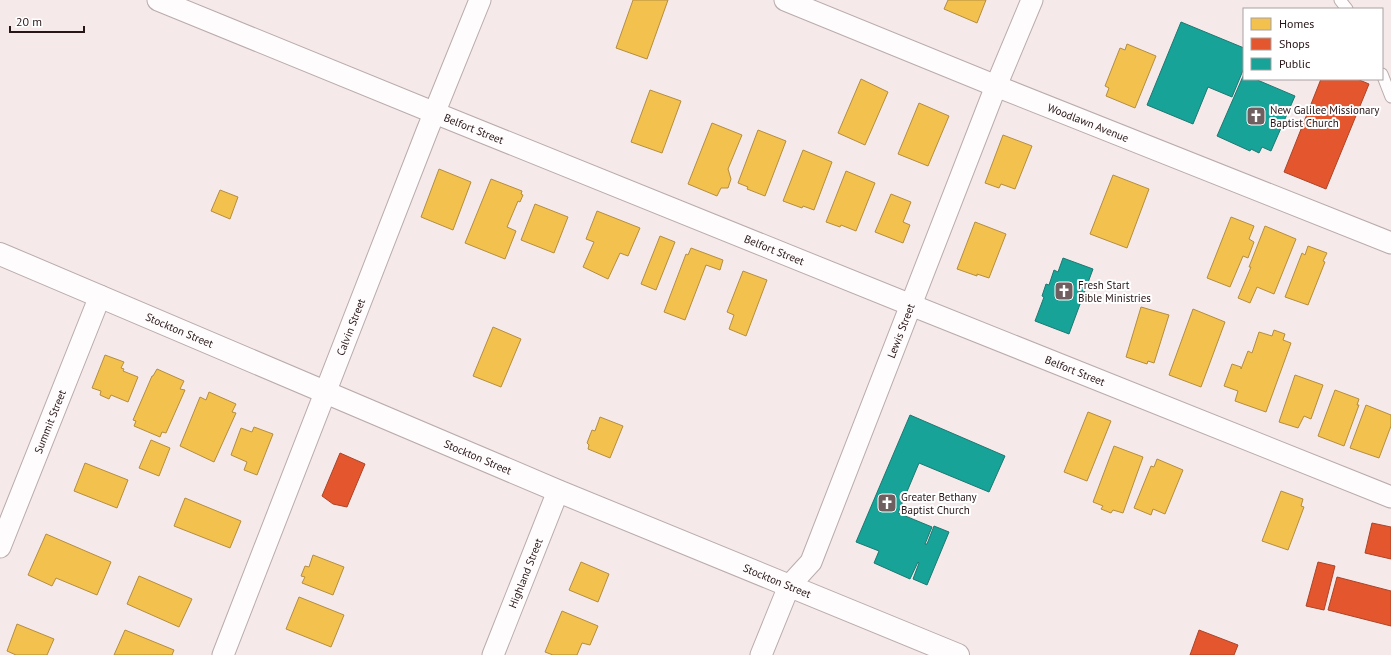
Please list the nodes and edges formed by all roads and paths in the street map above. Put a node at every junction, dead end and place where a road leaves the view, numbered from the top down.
1 (158, 0) edge
2 (480, 0) edge
3 (786, 0) edge
4 (1032, 0) edge
5 (1383, 77) edge
6 (996, 86) junction
7 (1391, 97) edge
8 (434, 113) junction
9 (1391, 243) edge
10 (0, 254) edge
11 (100, 296) junction
12 (911, 305) junction
13 (326, 392) junction
14 (558, 491) junction
15 (1391, 497) edge
16 (0, 547) edge
17 (789, 586) junction
18 (223, 655) edge
19 (493, 655) edge
20 (761, 655) edge
21 (958, 655) edge

1 - 8 street, Belfort Street
2 - 8 street, Calvin Street
3 - 6 street, Woodlawn Avenue
4 - 6 street, Lewis Street
5 - 7 lane
6 - 9 street, Woodlawn Avenue
6 - 12 street, Lewis Street
8 - 12 street, Belfort Street
8 - 13 street, Calvin Street
10 - 11 main road, Stockton Street
11 - 13 main road, Stockton Street
11 - 16 street, Summit Street
12 - 15 street, Belfort Street
12 - 17 street, Lewis Street
13 - 14 main road, Stockton Street
13 - 18 street, Calvin Street
14 - 17 main road, Stockton Street
14 - 19 street, Highland Street
17 - 20 street, Lewis Street
17 - 21 main road, Stockton Street

